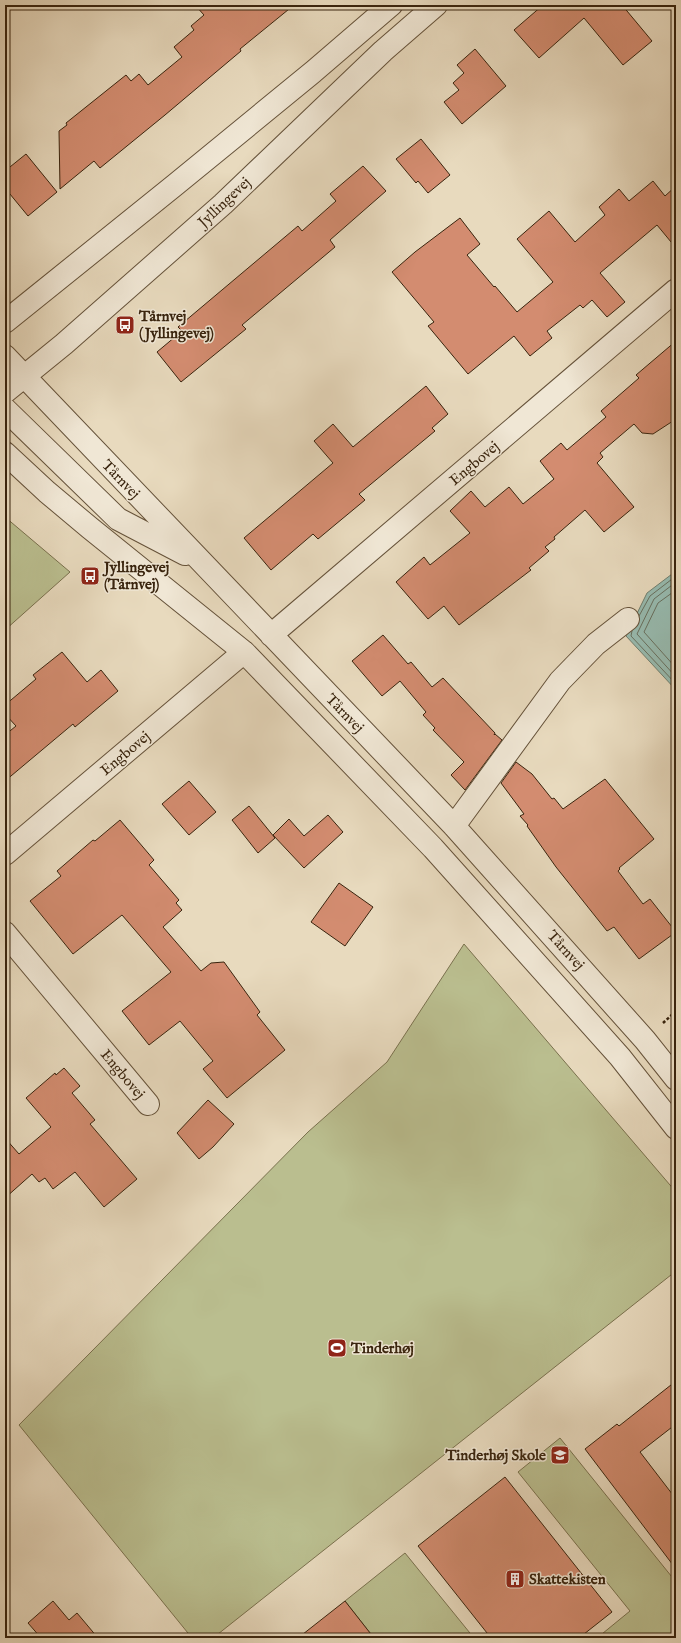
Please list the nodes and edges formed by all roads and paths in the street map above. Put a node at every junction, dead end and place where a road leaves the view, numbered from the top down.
1 (391, 5) edge
2 (436, 5) edge
3 (676, 290) edge
4 (5, 322) edge
5 (5, 356) edge
6 (24, 376) junction
7 (5, 392) edge
8 (5, 409) edge
9 (5, 453) edge
10 (201, 561) junction
11 (628, 619) dead end
12 (271, 635) junction
13 (244, 652) junction
14 (454, 826) junction
15 (5, 854) edge
16 (5, 933) edge
17 (676, 1079) edge
18 (148, 1104) dead end
19 (676, 1128) edge

1 - 4 street
2 - 6 street, Jyllingevej
3 - 12 street, Engbovej
5 - 6 street, Tårnvej
6 - 7 street, Jyllingevej
6 - 10 street, Tårnvej
8 - 10 street
9 - 13 street, Tårnvej
10 - 12 street, Tårnvej
11 - 14 street
12 - 14 street, Tårnvej
13 - 15 street, Engbovej
13 - 19 street, Tårnvej
14 - 17 street, Tårnvej
16 - 18 street, Engbovej

